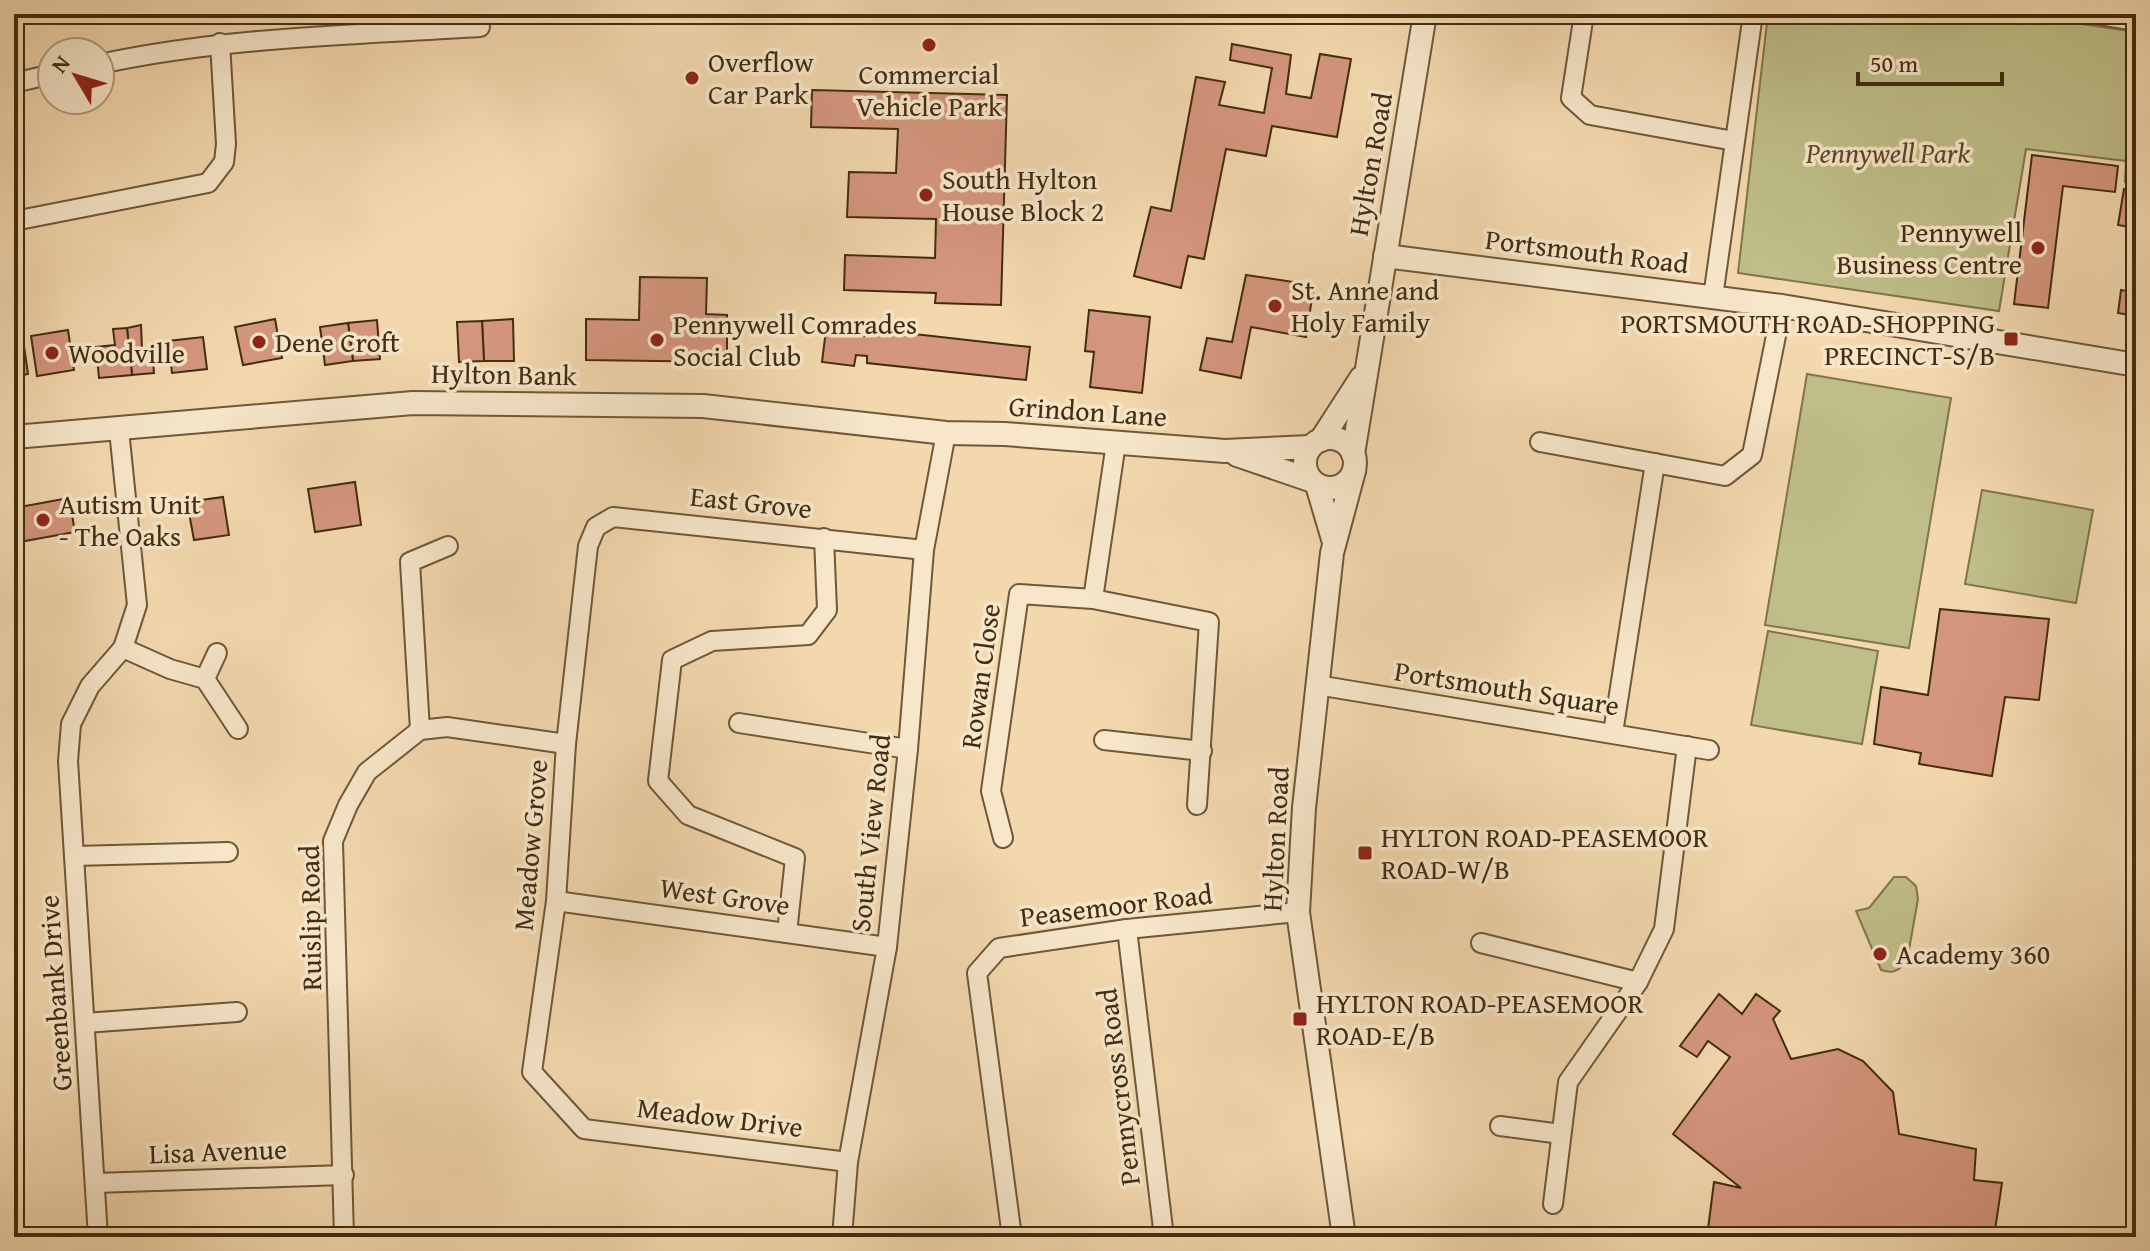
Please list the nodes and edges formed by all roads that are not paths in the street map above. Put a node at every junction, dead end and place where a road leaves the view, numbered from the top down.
1 (1425, 14) edge
2 (1584, 14) edge
3 (1753, 14) edge
4 (2094, 14) edge
5 (2136, 21) edge
6 (480, 27) dead end
7 (220, 43) junction
8 (116, 60) edge
9 (36, 78) edge
10 (14, 83) edge
11 (1734, 141) junction
12 (14, 221) edge
13 (1385, 256) junction
14 (1713, 297) junction
15 (1782, 306) junction
16 (2136, 365) edge
17 (1366, 371) junction
18 (119, 430) junction
19 (946, 433) junction
20 (14, 437) edge
21 (1540, 442) dead end
22 (1116, 443) junction
23 (1316, 443) junction
24 (1225, 451) junction
25 (1353, 463) junction
26 (1655, 463) junction
27 (1314, 482) junction
28 (824, 538) junction
29 (1333, 539) junction
30 (448, 546) dead end
31 (588, 546) joint
32 (924, 550) junction
33 (1093, 599) junction
34 (123, 648) junction
35 (217, 653) dead end
36 (205, 679) junction
37 (1317, 685) junction
38 (739, 723) dead end
39 (238, 729) dead end
40 (420, 730) junction
41 (1613, 733) junction
42 (1104, 740) dead end
43 (566, 744) junction
44 (1687, 746) junction
45 (908, 749) junction
46 (1709, 750) dead end
47 (1202, 751) junction
48 (1197, 805) dead end
49 (1003, 838) dead end
50 (228, 852) dead end
51 (74, 856) junction
52 (556, 901) junction
53 (1298, 912) junction
54 (1127, 929) junction
55 (787, 933) junction
56 (1481, 943) dead end
57 (887, 947) junction
58 (1638, 982) junction
59 (237, 1012) dead end
60 (85, 1023) junction
61 (1500, 1126) dead end
62 (584, 1129) joint
63 (1561, 1134) junction
64 (848, 1162) junction
65 (344, 1175) junction
66 (95, 1183) junction
67 (1553, 1204) dead end
68 (98, 1237) edge
69 (344, 1237) edge
70 (842, 1237) edge
71 (1012, 1237) edge
72 (1164, 1237) edge
73 (1344, 1237) edge

1 - 13 street, Hylton Road
2 - 11 street
3 - 11 street
4 - 5 street
6 - 7 street
7 - 8 street
7 - 12 street
9 - 10 street
11 - 14 street
13 - 14 street, Portsmouth Road
13 - 17 street, Hylton Road
14 - 15 street, Portsmouth Road
15 - 16 street, Portsmouth Road
15 - 26 street
17 - 23 street, Hylton Road
17 - 25 street, Hylton Road
18 - 19 street, Hylton Bank
18 - 20 street, Hylton Bank
18 - 34 street, Greenbank Drive
19 - 22 street, Grindon Lane
19 - 32 street, South View Road
21 - 26 street
22 - 24 street, Grindon Lane
22 - 33 street
23 - 24 street, Grindon Lane
23 - 25 street
23 - 27 street
24 - 27 street, Grindon Lane
25 - 27 street
25 - 29 street, Hylton Road
26 - 41 street
27 - 29 street, Hylton Road
28 - 31 street, East Grove
28 - 32 street, East Grove
28 - 55 street
29 - 37 street, Hylton Road
30 - 40 street
31 - 43 street, Meadow Grove
32 - 45 street, South View Road
33 - 47 street, Rowan Close
33 - 49 street, Rowan Close
34 - 36 street
34 - 51 street, Greenbank Drive
35 - 36 street
36 - 39 street
37 - 41 street, Portsmouth Square
37 - 53 street, Hylton Road
38 - 45 street
40 - 43 street
40 - 65 street, Ruislip Road
41 - 44 street, Portsmouth Square
42 - 47 street
43 - 52 street, Meadow Grove
44 - 46 street, Portsmouth Square
44 - 58 street
45 - 57 street, South View Road
47 - 48 street, Rowan Close
50 - 51 street
51 - 60 street, Greenbank Drive
52 - 55 street, West Grove
52 - 62 street, Meadow Grove
53 - 54 street, Peasemoor Road
53 - 73 street, Hylton Road
54 - 71 street, Peasemoor Road
54 - 72 street, Pennycross Road
55 - 57 street, West Grove
56 - 58 street
57 - 64 street, South View Road
58 - 63 street
59 - 60 street
60 - 66 street, Greenbank Drive
61 - 63 street
62 - 64 street, Meadow Drive
63 - 67 street
64 - 70 street, South View Road
65 - 66 street, Lisa Avenue
65 - 69 street, Ruislip Road
66 - 68 street, Greenbank Drive

